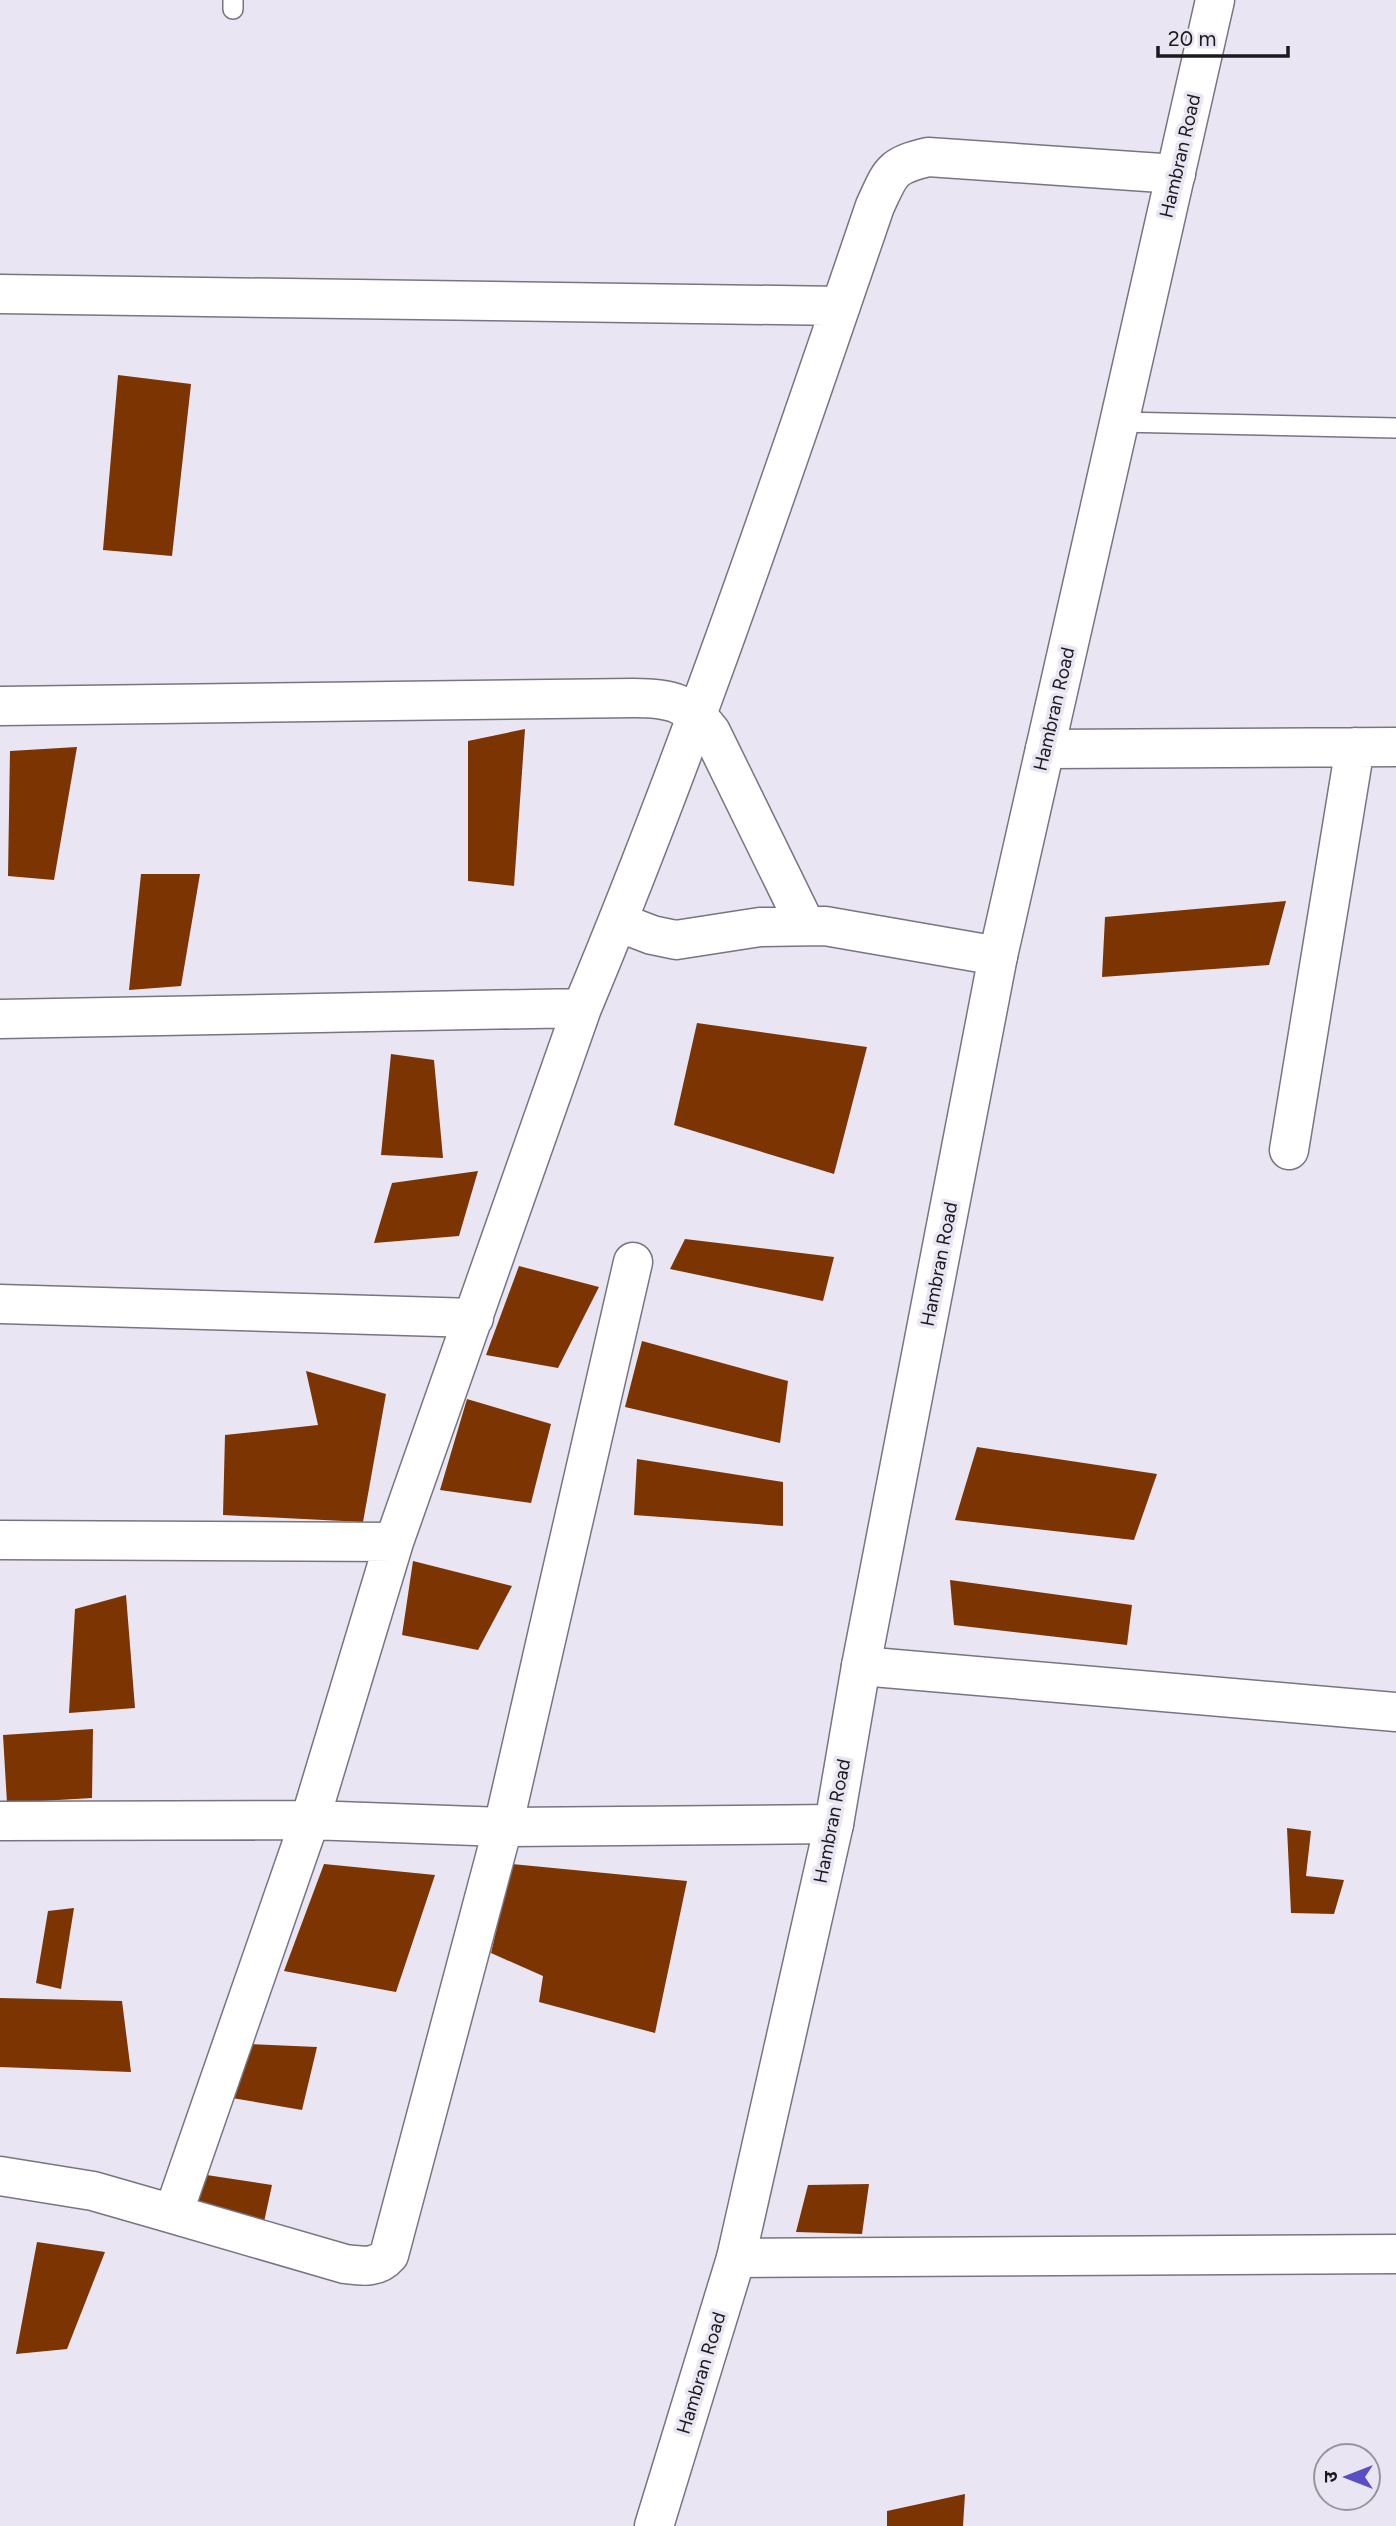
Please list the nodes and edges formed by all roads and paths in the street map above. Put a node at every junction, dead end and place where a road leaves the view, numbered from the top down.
1 (1215, 0) edge
2 (1176, 174) junction
3 (0, 294) edge
4 (841, 306) junction
5 (1119, 422) junction
6 (1396, 428) edge
7 (0, 706) edge
8 (698, 715) junction
9 (1355, 747) junction
10 (1396, 747) edge
11 (1045, 749) junction
12 (618, 922) junction
13 (806, 926) junction
14 (998, 956) junction
15 (582, 1008) junction
16 (0, 1019) edge
17 (1289, 1150) dead end
18 (633, 1262) dead end
19 (0, 1304) edge
20 (474, 1318) junction
21 (0, 1540) edge
22 (394, 1542) junction
23 (861, 1666) junction
24 (1396, 1712) edge
25 (310, 1819) junction
26 (0, 1821) edge
27 (834, 1824) junction
28 (503, 1827) junction
29 (0, 2176) edge
30 (173, 2214) junction
31 (1396, 2253) edge
32 (736, 2258) junction
33 (654, 2526) edge

1 - 2 street, Hambran Road
2 - 4 street
2 - 5 street, Hambran Road
3 - 4 street
4 - 8 street
5 - 6 lane
5 - 11 street, Hambran Road
7 - 8 street
8 - 12 street
8 - 13 street
9 - 10 street
9 - 11 street
9 - 17 street
11 - 14 street, Hambran Road
12 - 13 street
12 - 15 street
13 - 14 street
14 - 23 street, Hambran Road
15 - 16 street
15 - 20 street
18 - 28 street
19 - 20 street
20 - 22 street
21 - 22 street
22 - 25 street
23 - 24 street
23 - 27 street, Hambran Road
25 - 26 street
25 - 28 street
25 - 30 street
27 - 28 street
27 - 32 street, Hambran Road
28 - 30 street
29 - 30 street
31 - 32 street
32 - 33 street, Hambran Road

